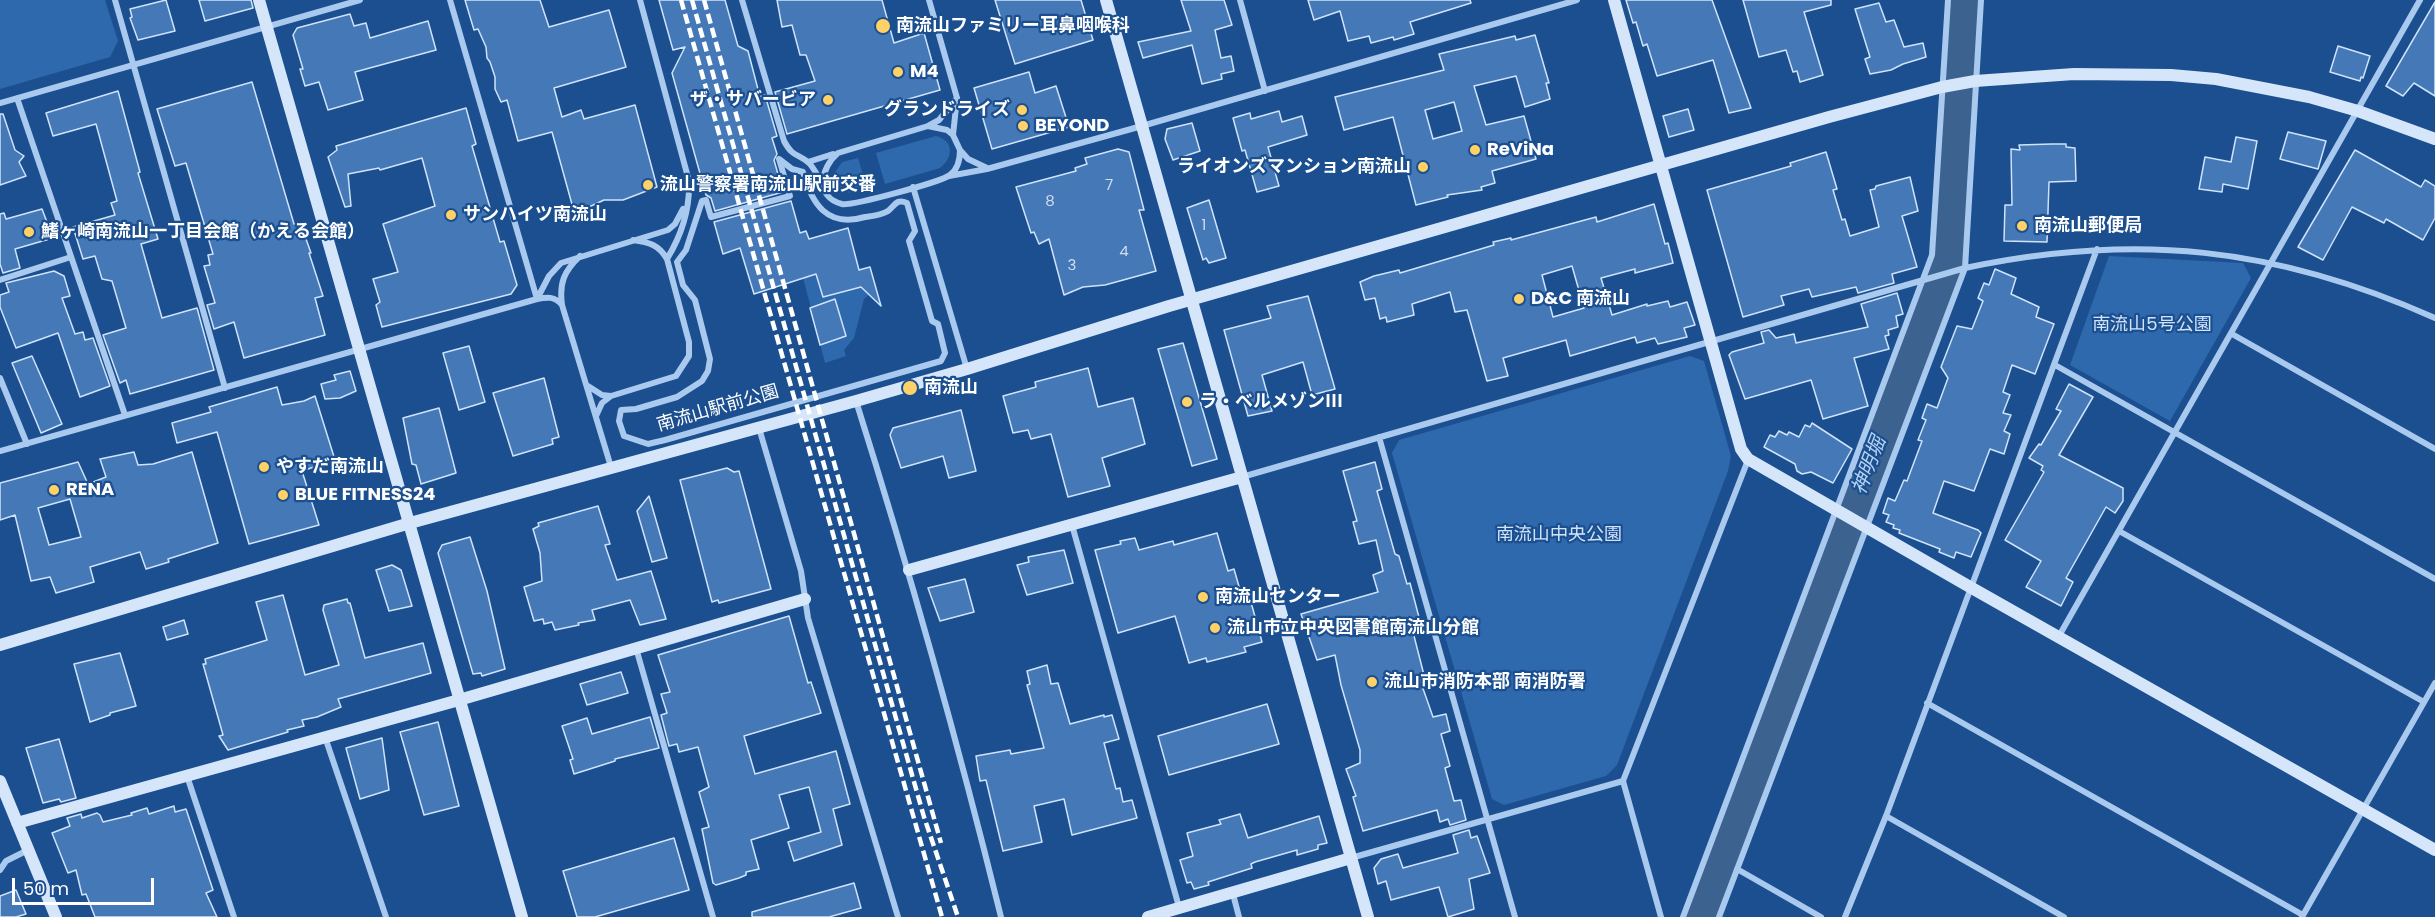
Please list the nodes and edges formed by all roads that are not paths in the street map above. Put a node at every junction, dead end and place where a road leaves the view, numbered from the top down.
1 (115, 0) edge
2 (259, 0) edge
3 (360, 0) edge
4 (450, 0) edge
5 (640, 0) edge
6 (742, 0) edge
7 (929, 0) edge
8 (1106, 0) edge
9 (1240, 0) edge
10 (1577, 0) edge
11 (1614, 0) edge
12 (1948, 0) edge
13 (1980, 0) edge
14 (2420, 0) edge
15 (267, 27) junction
16 (133, 64) junction
17 (1972, 82) junction
18 (1945, 87) junction
19 (1265, 91) junction
20 (17, 98) junction
21 (957, 98) junction
22 (0, 103) edge
23 (2358, 111) junction
24 (928, 126) junction
25 (1142, 126) junction
26 (953, 135) junction
27 (2435, 139) edge
28 (960, 150) junction
29 (838, 153) junction
30 (782, 162) joint
31 (808, 162) junction
32 (1661, 166) junction
33 (987, 169) junction
34 (949, 176) junction
35 (824, 186) junction
36 (913, 187) junction
37 (689, 195) junction
38 (633, 240) junction
39 (2097, 249) junction
40 (580, 256) junction
41 (71, 257) junction
42 (667, 259) junction
43 (2271, 263) junction
44 (1965, 268) junction
45 (0, 280) edge
46 (1924, 281) junction
47 (537, 299) junction
48 (1192, 299) junction
49 (562, 305) junction
50 (2435, 318) edge
51 (2232, 333) junction
52 (1710, 340) junction
53 (359, 349) junction
54 (2055, 365) junction
55 (967, 369) junction
56 (0, 378) edge
57 (586, 384) junction
58 (225, 388) junction
59 (611, 396) junction
60 (856, 401) junction
61 (126, 415) junction
62 (596, 416) junction
63 (759, 428) junction
64 (2176, 432) junction
65 (1379, 437) junction
66 (27, 444) junction
67 (2435, 449) edge
68 (0, 451) edge
69 (1748, 459) junction
70 (611, 467) junction
71 (1242, 477) junction
72 (1839, 512) junction
73 (410, 522) junction
74 (1863, 524) junction
75 (1072, 525) junction
76 (2119, 531) junction
77 (909, 570) junction
78 (2435, 579) edge
79 (1970, 587) junction
80 (805, 599) junction
81 (2059, 636) junction
82 (0, 645) edge
83 (636, 648) junction
84 (2435, 683) edge
85 (459, 700) junction
86 (2424, 702) junction
87 (1927, 703) junction
88 (325, 737) junction
89 (187, 776) junction
90 (0, 781) edge
91 (1623, 781) junction
92 (2363, 809) junction
93 (1886, 816) junction
94 (1487, 820) junction
95 (17, 823) junction
96 (2435, 849) edge
97 (28, 850) junction
98 (1351, 858) junction
99 (1737, 869) junction
100 (0, 870) edge
101 (1233, 894) junction
102 (1179, 907) junction
103 (2302, 916) edge
104 (56, 917) edge
105 (234, 917) edge
106 (386, 917) edge
107 (522, 917) edge
108 (713, 917) edge
109 (898, 917) edge
110 (1001, 917) edge
111 (1148, 917) edge
112 (1239, 917) edge
113 (1368, 917) edge
114 (1515, 917) edge
115 (1661, 917) edge
116 (1683, 917) edge
117 (1719, 917) edge
118 (1821, 917) edge
119 (1845, 917) edge
120 (2064, 917) edge

1 - 16 street
2 - 15 street
3 - 15 street
4 - 47 street
5 - 37 street
6 - 31 street
7 - 21 street
8 - 25 street
9 - 19 street
10 - 19 street
11 - 32 street
12 - 18 street
13 - 17 street
14 - 23 street
15 - 16 street
15 - 53 street
16 - 20 street
16 - 58 street
17 - 18 street
17 - 23 street
17 - 44 street
18 - 32 street
18 - 46 street
19 - 25 street
20 - 22 street
20 - 41 street
21 - 24 street
21 - 26 street
23 - 27 street
23 - 43 street
24 - 26 street
24 - 29 street
25 - 33 street
25 - 48 street
26 - 28 street
28 - 33 street
28 - 34 street
29 - 31 street
29 - 35 street
30 - 30 street, 南流山駅前公園
31 - 35 street
32 - 48 street
32 - 52 street
33 - 34 street
34 - 36 street
35 - 36 street
36 - 55 street
37 - 38 street
37 - 42 street
38 - 40 street
38 - 42 street
39 - 43 street
39 - 44 street
39 - 54 street
40 - 47 street
40 - 49 street
41 - 45 street
41 - 61 street
42 - 59 street
43 - 50 street
43 - 51 street
44 - 46 street
44 - 74 street
46 - 52 street
46 - 72 street
47 - 49 street
47 - 53 street
48 - 55 street
48 - 71 street
49 - 57 street
51 - 64 street
51 - 67 street
52 - 65 street
52 - 69 street
53 - 58 street
53 - 73 street
54 - 64 street
54 - 79 street
55 - 60 street
56 - 66 street
57 - 59 street
57 - 62 street
58 - 61 street
59 - 62 street
60 - 63 street
60 - 77 street
61 - 66 street
62 - 70 street
63 - 70 street
63 - 80 street
64 - 76 street
64 - 78 street
65 - 71 street
65 - 94 street
66 - 68 street
69 - 72 street
69 - 91 street
70 - 73 street
71 - 75 street
71 - 98 street
72 - 74 street
72 - 116 street
73 - 82 street
73 - 85 street
74 - 79 street
74 - 99 street
75 - 77 street
75 - 102 street
76 - 81 street
76 - 86 street
77 - 110 street
79 - 81 street
79 - 87 street
80 - 83 street
80 - 109 street
81 - 92 street
83 - 85 street
83 - 108 street
84 - 86 street
85 - 88 street
85 - 107 street
86 - 92 street
87 - 93 street
87 - 103 street
88 - 89 street
88 - 106 street
89 - 95 street
89 - 105 street
90 - 95 street
91 - 94 street
91 - 115 street
92 - 96 street
92 - 103 street
93 - 119 street
93 - 120 street
94 - 98 street
94 - 114 street
95 - 97 street
97 - 100 street
97 - 104 street
98 - 101 street
98 - 113 street
99 - 117 street
99 - 118 street
101 - 102 street
101 - 112 street
102 - 111 street

